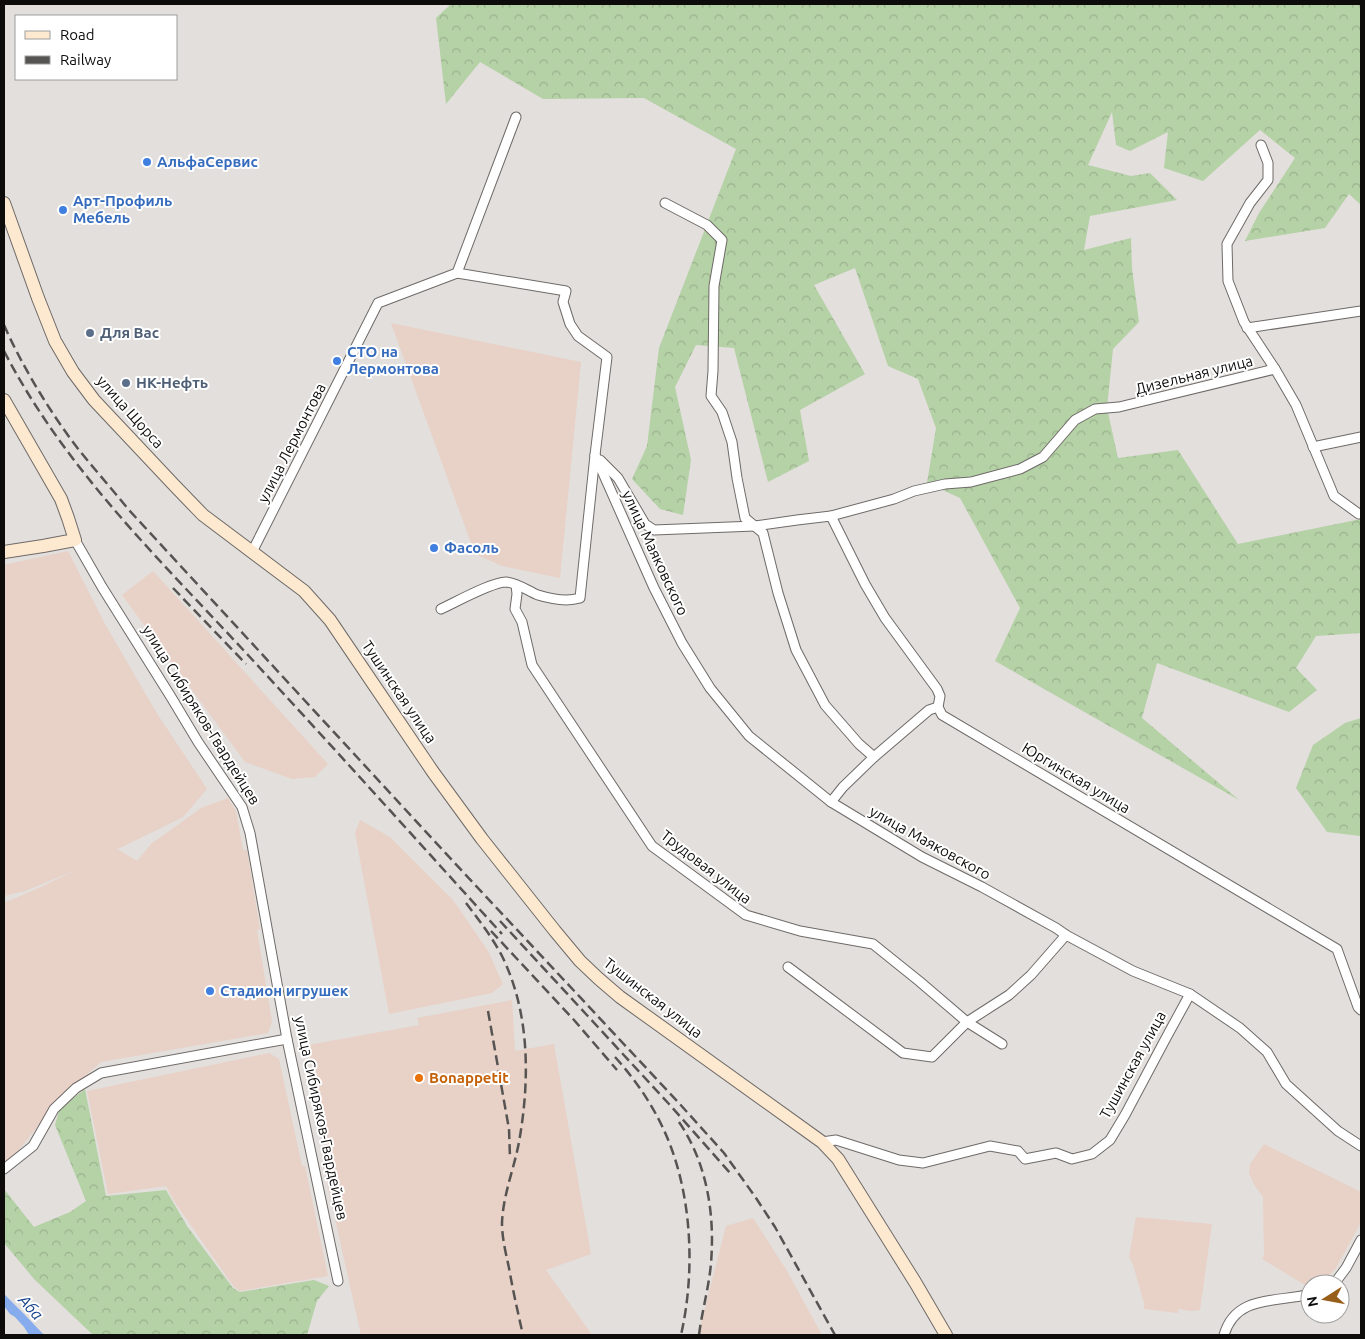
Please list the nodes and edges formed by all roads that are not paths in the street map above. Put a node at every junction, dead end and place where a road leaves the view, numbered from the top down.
1 (516, 117) dead end
2 (1261, 145) dead end
3 (4, 202) edge
4 (665, 203) dead end
5 (457, 273) junction
6 (1361, 311) edge
7 (1247, 328) junction
8 (1275, 369) junction
9 (4, 400) edge
10 (1361, 437) edge
11 (1314, 446) junction
12 (595, 455) junction
13 (1361, 514) edge
14 (831, 516) junction
15 (755, 526) junction
16 (75, 540) junction
17 (4, 552) edge
18 (252, 552) junction
19 (516, 585) junction
20 (304, 591) joint
21 (441, 609) dead end
22 (938, 707) junction
23 (874, 757) junction
24 (831, 802) junction
25 (1066, 935) junction
26 (788, 967) dead end
27 (1190, 994) junction
28 (1361, 1010) edge
29 (966, 1022) junction
30 (287, 1039) junction
31 (1002, 1044) dead end
32 (822, 1142) junction
33 (1361, 1146) edge
34 (4, 1169) edge
35 (1361, 1240) edge
36 (1342, 1274) edge
37 (338, 1281) dead end
38 (1300, 1297) edge
39 (946, 1335) edge
40 (1224, 1335) edge

1 - 5 street
2 - 7 street
3 - 18 main road, улица Щорса
4 - 15 street
5 - 12 street
5 - 18 street, улица Лермонтова
6 - 7 street
7 - 8 street
8 - 11 street
8 - 14 street, Дизельная улица
9 - 16 main road, улица Сибиряков-Гвардейцев
10 - 11 street
11 - 13 street
12 - 15 street, Дизельная улица
12 - 19 street
12 - 24 street, улица Маяковского
14 - 15 street, Дизельная улица
14 - 22 street
15 - 23 street
16 - 17 main road
16 - 30 street, улица Сибиряков-Гвардейцев
18 - 20 main road, улица Щорса
19 - 21 street
19 - 29 street, Трудовая улица
20 - 32 main road, Тушинская улица
22 - 23 street
22 - 28 street, Юргинская улица
23 - 24 street
24 - 25 street, улица Маяковского
25 - 27 street, улица Маяковского
25 - 29 street
26 - 29 street
27 - 32 street, Тушинская улица
27 - 33 street, улица Маяковского
29 - 31 street, Трудовая улица
30 - 34 street
30 - 37 street, улица Сибиряков-Гвардейцев
32 - 39 main road, Тушинская улица
35 - 36 street
38 - 40 street

